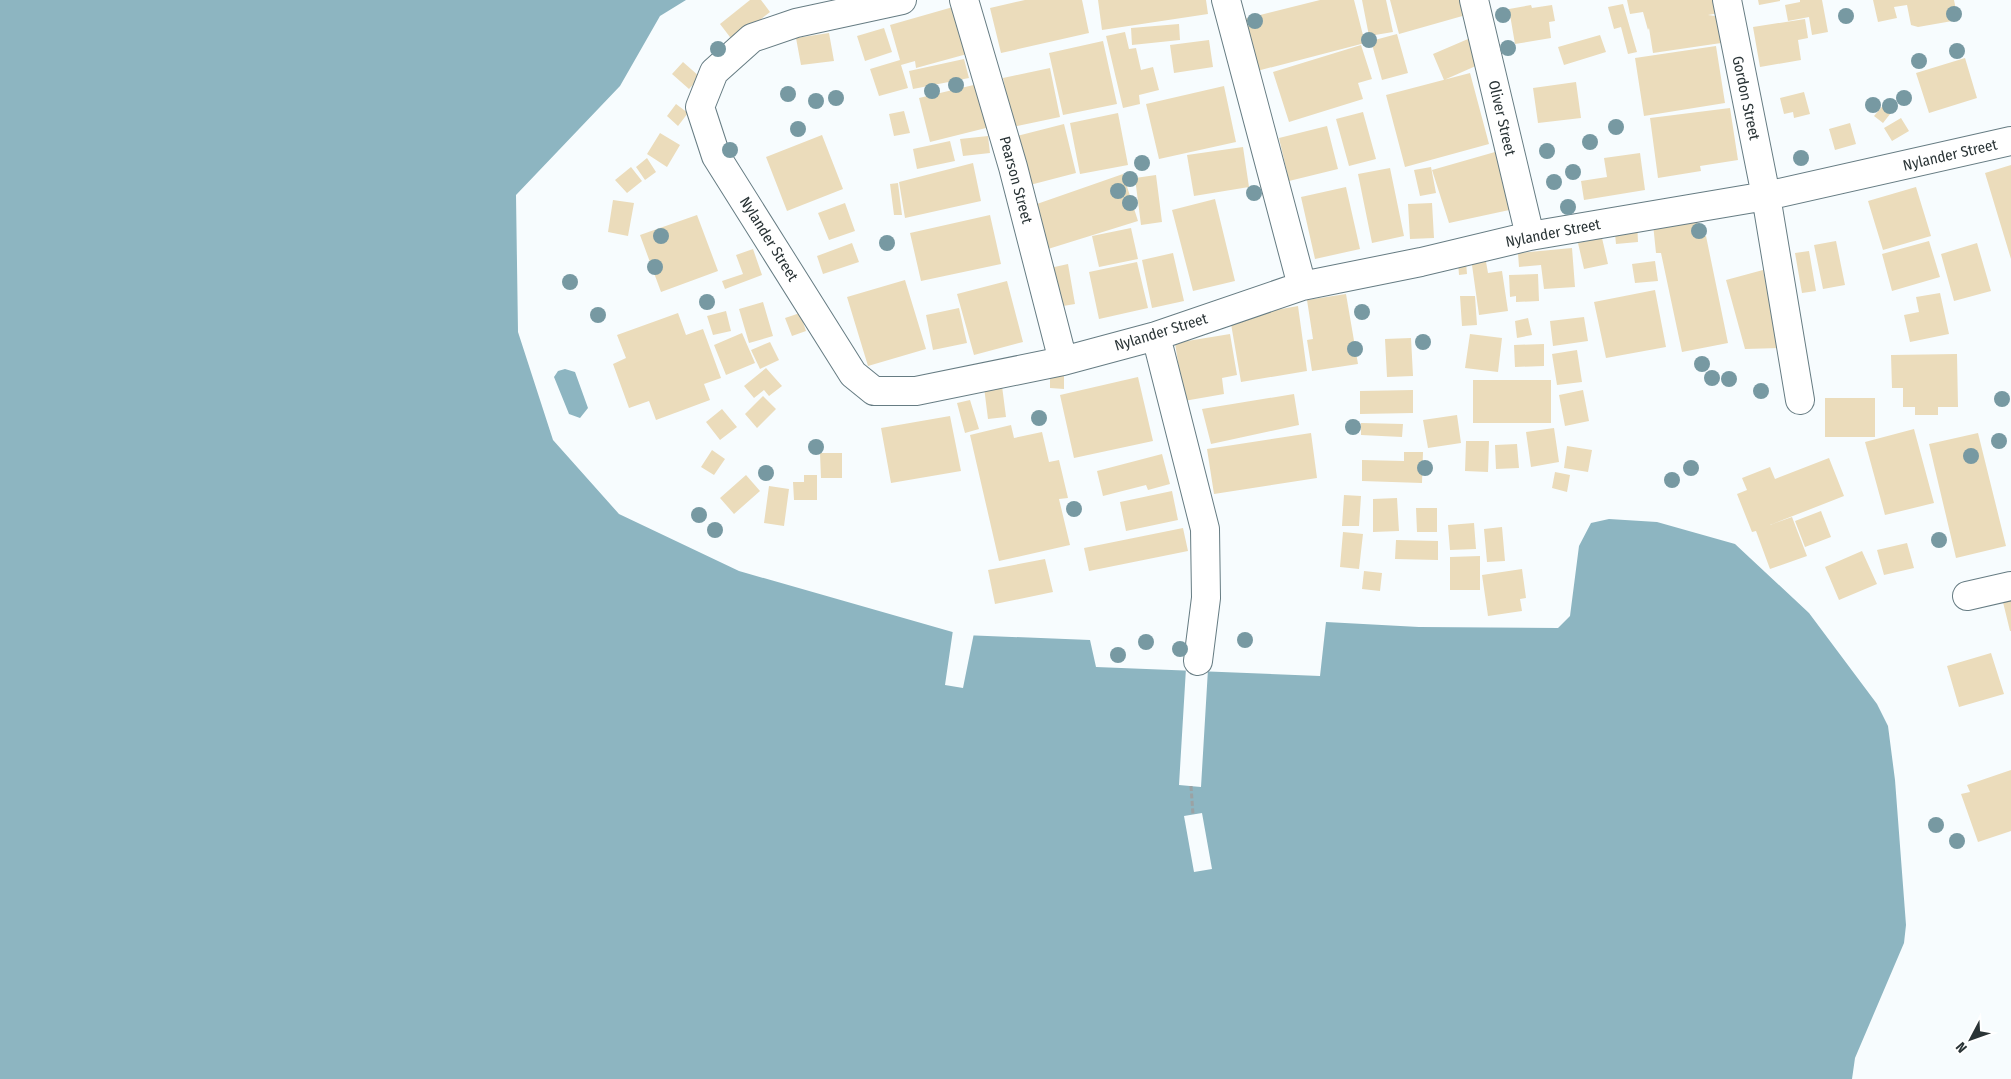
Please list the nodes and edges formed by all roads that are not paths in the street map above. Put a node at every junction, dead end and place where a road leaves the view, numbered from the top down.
1 (902, 0) edge
2 (964, 0) edge
3 (1226, 0) edge
4 (1474, 0) edge
5 (1726, 0) edge
6 (2011, 141) edge
7 (1766, 196) junction
8 (1530, 236) junction
9 (1302, 286) junction
10 (1156, 336) junction
11 (1063, 361) junction
12 (1800, 400) dead end
13 (2011, 586) edge
14 (1967, 596) dead end
15 (1198, 661) dead end

1 - 11 street, Nylander Street
2 - 11 street, Pearson Street
3 - 9 street
4 - 8 street, Oliver Street
5 - 7 street, Gordon Street
6 - 7 street, Nylander Street
7 - 8 street, Nylander Street
7 - 12 street, Gordon Street
8 - 9 street, Nylander Street
9 - 10 street, Nylander Street
10 - 11 street, Nylander Street
10 - 15 street
13 - 14 street

